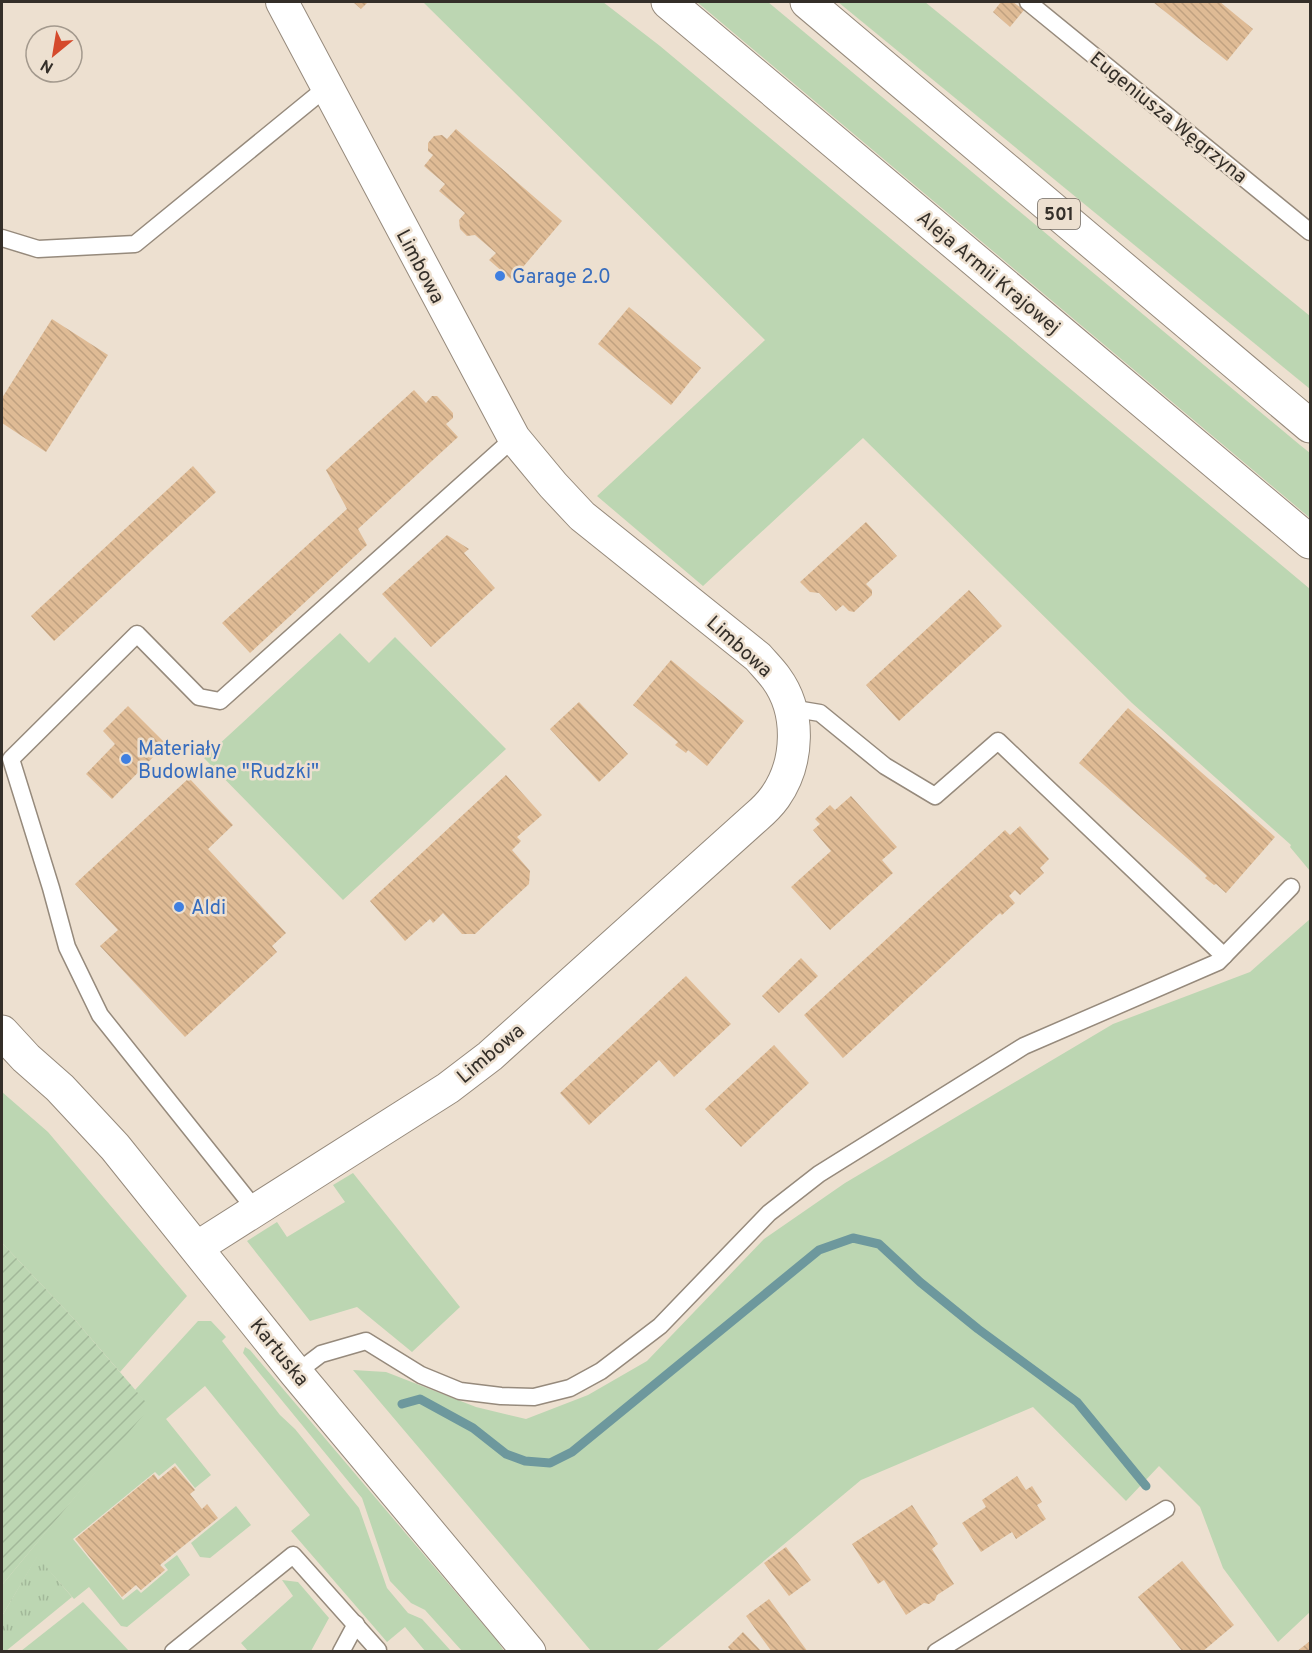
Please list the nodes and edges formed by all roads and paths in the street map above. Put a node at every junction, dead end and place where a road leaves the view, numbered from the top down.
1 (282, 2) edge
2 (668, 2) edge
3 (807, 2) edge
4 (1028, 2) edge
5 (327, 87) junction
6 (1311, 232) edge
7 (2, 238) edge
8 (1311, 426) edge
9 (514, 438) junction
10 (1311, 542) edge
11 (790, 708) junction
12 (1291, 887) dead end
13 (1224, 956) junction
14 (2, 1032) edge
15 (14, 1052) edge
16 (255, 1209) junction
17 (196, 1248) junction
18 (296, 1373) junction
19 (1166, 1509) dead end
20 (356, 1624) junction
21 (378, 1650) edge
22 (173, 1652) edge
23 (341, 1652) edge
24 (529, 1652) edge
25 (936, 1652) edge

1 - 5 street, Limbowa
2 - 10 main road, Aleja Armii Krajowej
3 - 8 main road, 501
4 - 6 lane, Eugeniusza Węgrzyna
5 - 7 lane
5 - 9 street, Limbowa
9 - 11 street, Limbowa
9 - 16 lane
11 - 13 lane
11 - 16 street, Limbowa
12 - 13 lane
13 - 18 lane
14 - 15 main road, Kartuska
15 - 17 main road, Kartuska
16 - 17 street, Limbowa
17 - 18 main road, Kartuska
18 - 24 main road, Kartuska
19 - 25 lane
20 - 21 lane
20 - 22 lane
20 - 23 lane

